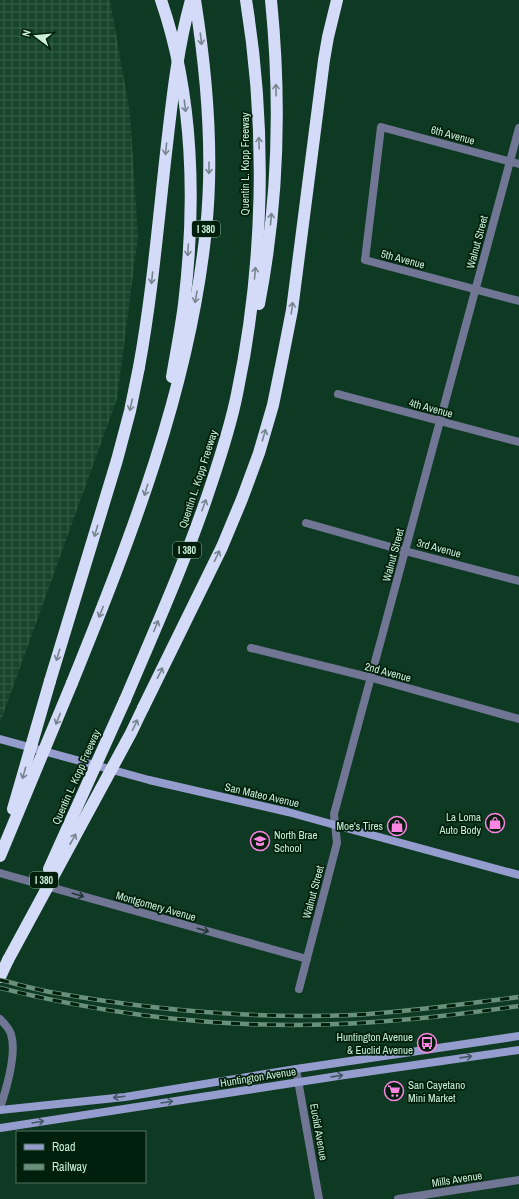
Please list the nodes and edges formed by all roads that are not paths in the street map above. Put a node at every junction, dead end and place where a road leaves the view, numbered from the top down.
1 (161, 0) edge
2 (191, 0) edge
3 (195, 0) edge
4 (337, 0) edge
5 (247, 5) edge
6 (272, 6) edge
7 (381, 127) joint
8 (519, 128) edge
9 (510, 161) junction
10 (519, 164) edge
11 (476, 289) junction
12 (519, 301) edge
13 (338, 394) dead end
14 (237, 395) junction
15 (440, 422) junction
16 (519, 442) edge
17 (158, 452) junction
18 (306, 523) dead end
19 (405, 551) junction
20 (519, 581) edge
21 (251, 648) dead end
22 (372, 678) junction
23 (519, 720) edge
24 (0, 739) edge
25 (336, 825) junction
26 (0, 844) edge
27 (0, 856) edge
28 (0, 874) edge
29 (519, 875) edge
30 (307, 959) junction
31 (8, 960) junction
32 (0, 977) edge
33 (299, 989) dead end
34 (0, 1020) edge
35 (519, 1036) edge
36 (519, 1050) edge
37 (296, 1069) junction
38 (299, 1082) junction
39 (0, 1109) edge
40 (0, 1128) edge
41 (519, 1180) edge
42 (319, 1199) edge
43 (398, 1199) edge

1 -> 17 highway
2 -> 26 highway, bridge
3 -> 17 highway, I 380
31 -> 4 highway, bridge
14 -> 5 highway, Quentin L. Kopp Freeway / I 380
14 -> 6 highway
7 - 9 street, 6th Avenue
7 - 11 street, 5th Avenue
8 - 9 street, Walnut Street
9 - 10 street, 6th Avenue
9 - 11 street, Walnut Street
11 - 12 street, 5th Avenue
11 - 15 street, Walnut Street
13 - 15 street, 4th Avenue
31 -> 14 highway, Quentin L. Kopp Freeway / I 380, bridge
15 - 16 street, 4th Avenue
15 - 19 street, Walnut Street
17 -> 27 highway, I 380, bridge
18 - 19 street, 3rd Avenue
19 - 20 street, 3rd Avenue
19 - 22 street, Walnut Street
21 - 22 street, 2nd Avenue
22 - 23 street, 2nd Avenue
22 - 25 street, Walnut Street
24 - 25 street, San Mateo Avenue
25 - 29 street, San Mateo Avenue
25 - 30 street, Walnut Street
28 -> 30 street, Montgomery Avenue
30 - 33 street, Walnut Street
31 - 32 highway, Quentin L. Kopp Freeway / I 380
34 - 39 street
35 - 37 street, Huntington Avenue
38 -> 36 street, Huntington Avenue
37 - 38 street, Euclid Avenue
37 -> 39 street, Huntington Avenue
40 -> 38 street, Huntington Avenue
38 - 42 street, Euclid Avenue
41 - 43 street, Mills Avenue

